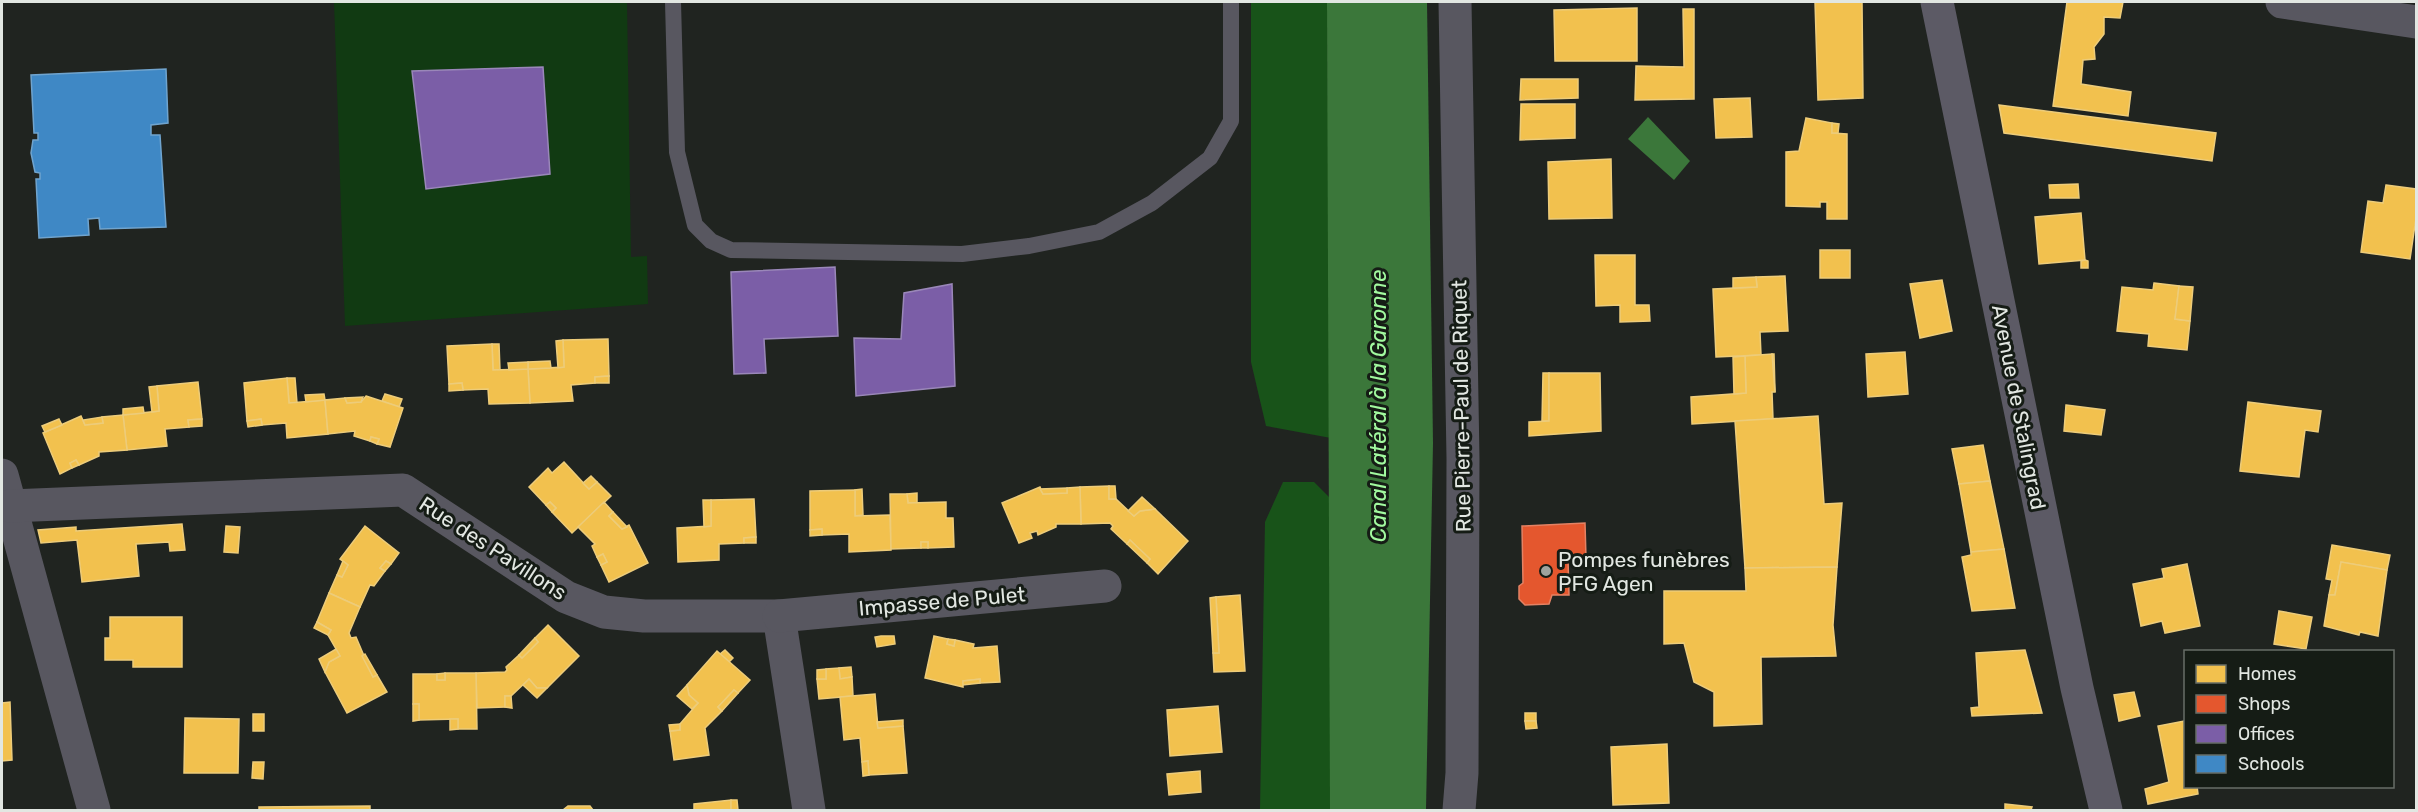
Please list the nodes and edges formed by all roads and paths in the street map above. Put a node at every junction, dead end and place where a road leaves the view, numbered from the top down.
1 (673, 2) edge
2 (1231, 2) edge
3 (1455, 2) edge
4 (1937, 2) edge
5 (2282, 2) edge
6 (2416, 22) edge
7 (6, 490) edge
8 (1104, 586) dead end
9 (779, 616) junction
10 (94, 810) edge
11 (809, 810) edge
12 (1459, 810) edge
13 (2106, 810) edge

1 - 2 lane
3 - 12 street, Rue Pierre-Paul de Riquet
4 - 13 main road, Avenue de Stalingrad
5 - 6 street
7 - 9 street, Rue des Pavillons
7 - 10 street
8 - 9 street, Impasse de Pulet
9 - 11 street

